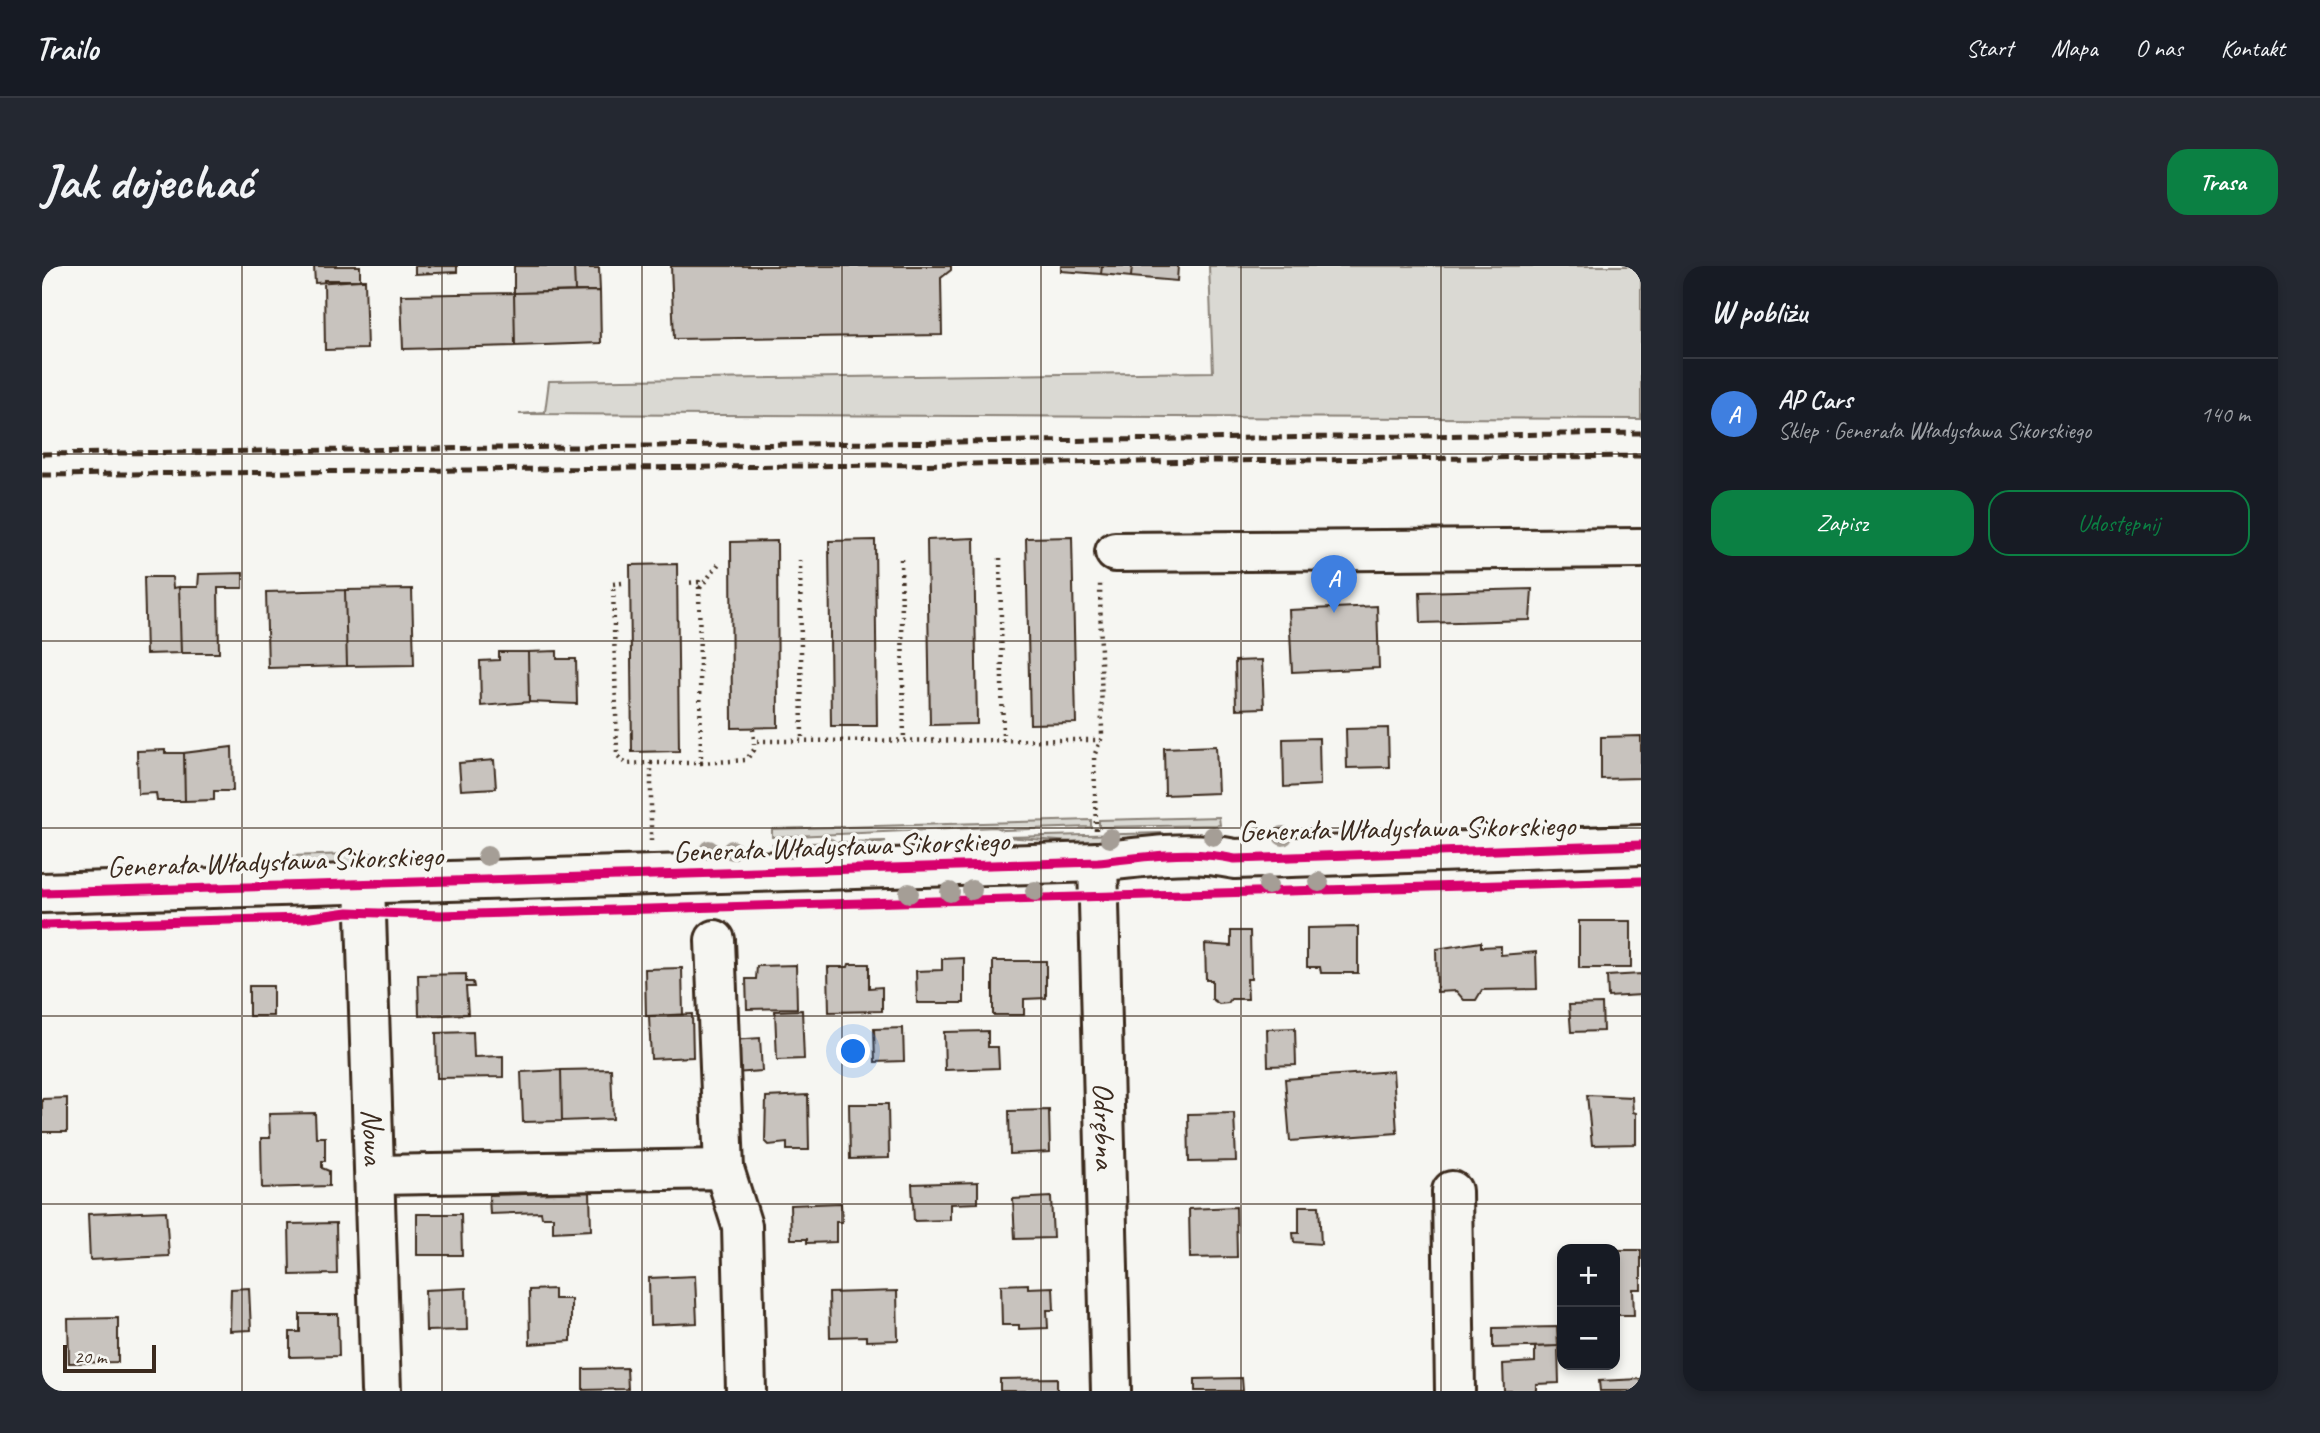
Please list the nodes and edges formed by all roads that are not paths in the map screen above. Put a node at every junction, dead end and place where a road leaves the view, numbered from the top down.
1 (1641, 548) edge
2 (1107, 561) road end
3 (1641, 845) edge
4 (1097, 847) junction
5 (365, 883) junction
6 (42, 893) edge
7 (715, 940) dead end
8 (724, 1169) junction
9 (376, 1175) junction
10 (1452, 1191) dead end
11 (381, 1391) edge
12 (746, 1391) edge
13 (1111, 1391) edge
14 (1455, 1391) edge

1 - 2 street
3 - 4 street, Generała Władysława Sikorskiego
4 - 5 street, Generała Władysława Sikorskiego
4 - 13 street, Odrębna
5 - 6 street, Generała Władysława Sikorskiego
5 - 9 street, Nowa
7 - 8 street
8 - 9 street
8 - 12 street
9 - 11 street, Nowa
10 - 14 street

